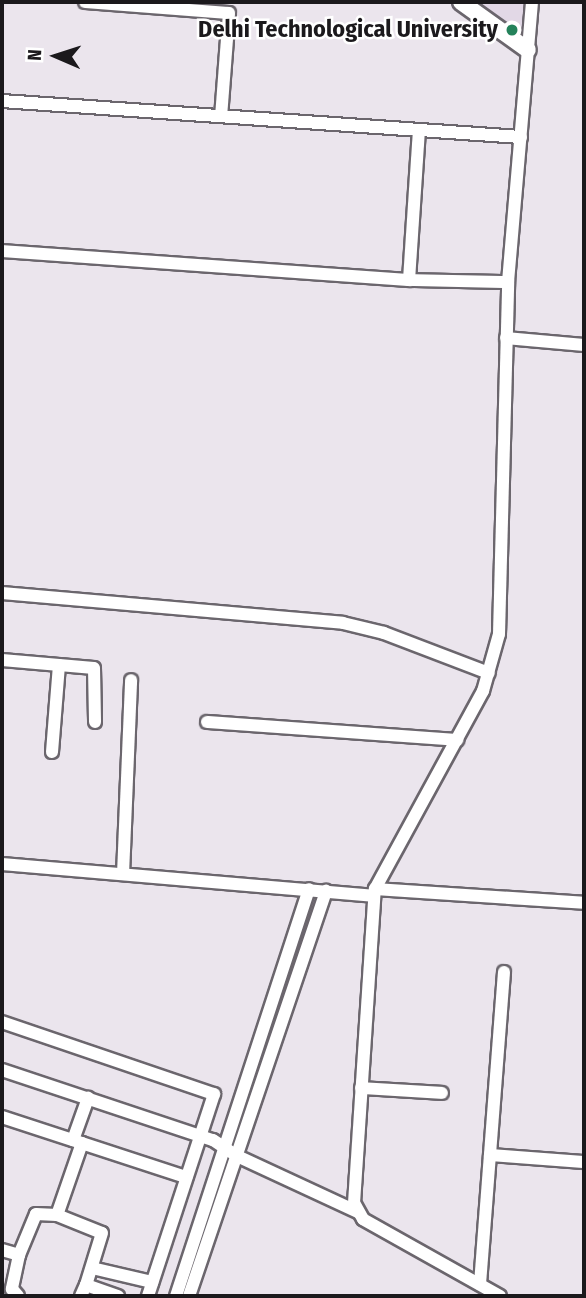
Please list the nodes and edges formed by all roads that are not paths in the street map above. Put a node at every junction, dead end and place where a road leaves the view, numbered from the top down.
1 (85, 2) edge
2 (461, 2) edge
3 (532, 2) edge
4 (528, 50) junction
5 (2, 100) edge
6 (221, 116) junction
7 (419, 130) junction
8 (521, 137) junction
9 (2, 251) edge
10 (409, 280) junction
11 (509, 282) junction
12 (506, 338) junction
13 (584, 345) edge
14 (2, 593) edge
15 (2, 660) edge
16 (59, 665) junction
17 (489, 673) junction
18 (131, 680) dead end
19 (94, 722) dead end
20 (207, 722) dead end
21 (457, 740) junction
22 (52, 752) dead end
23 (2, 864) edge
24 (123, 874) junction
25 (309, 889) junction
26 (326, 891) junction
27 (374, 893) junction
28 (584, 903) edge
29 (504, 972) dead end
30 (3, 1026) edge
31 (2, 1070) edge
32 (362, 1087) junction
33 (442, 1093) dead end
34 (88, 1098) junction
35 (2, 1117) edge
36 (200, 1136) junction
37 (77, 1142) junction
38 (230, 1153) junction
39 (490, 1155) junction
40 (584, 1162) edge
41 (186, 1177) junction
42 (358, 1212) junction
43 (57, 1215) junction
44 (2, 1250) edge
45 (19, 1255) junction
46 (92, 1268) junction
47 (152, 1282) junction
48 (480, 1284) junction
49 (83, 1291) edge
50 (19, 1296) edge
51 (118, 1296) edge
52 (148, 1296) edge
53 (176, 1296) edge
54 (189, 1296) edge
55 (500, 1296) edge

1 - 6 street
2 - 4 street
3 - 4 street
4 - 8 street
5 - 6 street
6 - 7 street
7 - 8 street
7 - 10 street
8 - 11 street
9 - 10 street
10 - 11 street
11 - 12 street
12 - 13 street
12 - 17 street
14 - 17 street
15 - 16 street
16 - 19 street
16 - 22 street
17 - 21 street
18 - 24 street
20 - 21 street
21 - 27 street
23 - 24 street
24 - 25 street
25 - 26 street
25 - 38 street
26 - 27 street
26 - 38 street
27 - 28 street
27 - 32 street
29 - 39 street
30 - 36 street
31 - 34 street
32 - 33 street
32 - 42 street
34 - 36 street
34 - 37 street
35 - 37 street
36 - 38 street
36 - 41 street
37 - 41 street
37 - 43 street
38 - 42 street
38 - 53 street
38 - 54 street
39 - 40 street
39 - 48 street
41 - 47 street
42 - 48 street
43 - 45 street
43 - 46 street
44 - 45 street
45 - 50 street
46 - 47 street
46 - 49 street
47 - 52 street
48 - 55 street
49 - 51 street

